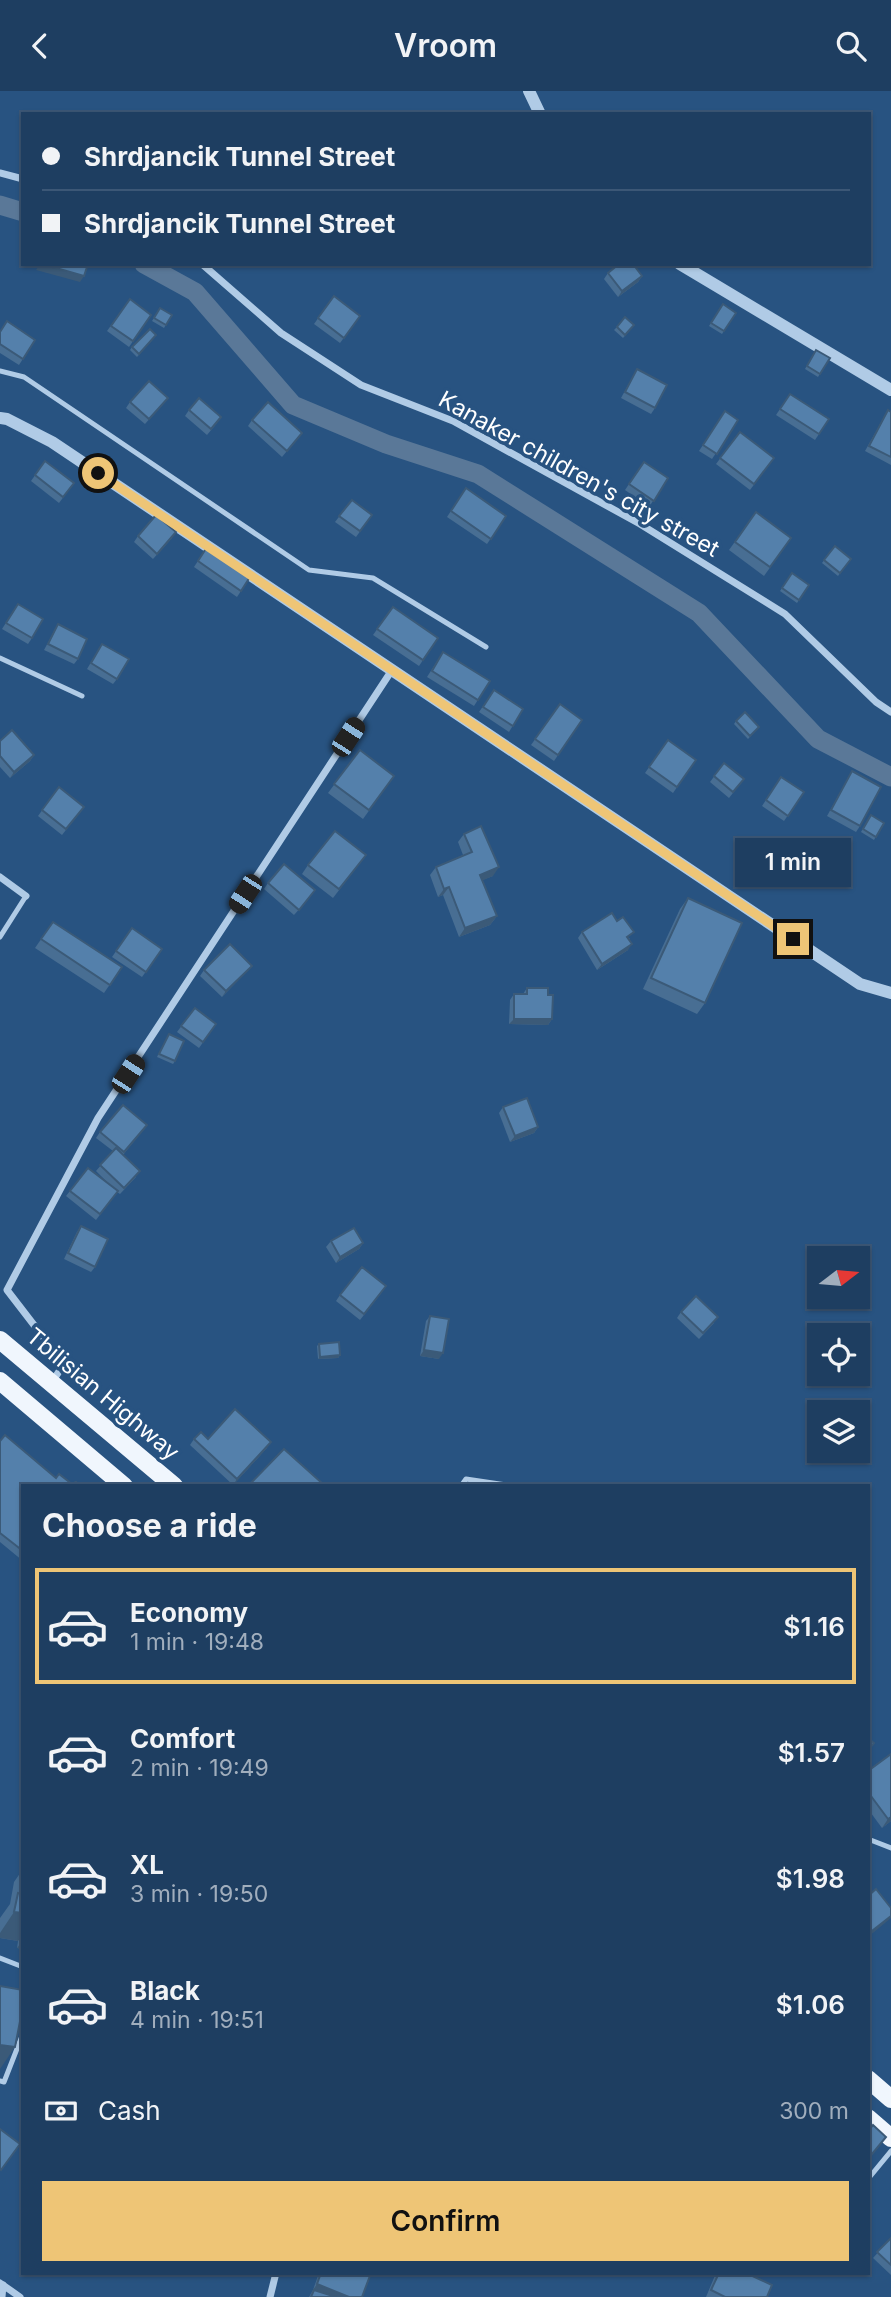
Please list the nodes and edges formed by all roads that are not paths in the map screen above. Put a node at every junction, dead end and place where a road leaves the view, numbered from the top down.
1 (528, 91) edge
2 (539, 112) edge
3 (0, 173) edge
4 (21, 178) edge
5 (204, 266) edge
6 (683, 266) edge
7 (0, 371) edge
8 (891, 390) edge
9 (0, 418) edge
10 (486, 647) dead end
11 (0, 658) edge
12 (392, 670) junction
13 (82, 696) dead end
14 (891, 712) edge
15 (0, 877) edge
16 (26, 896) joint
17 (0, 937) edge
18 (891, 992) edge
19 (0, 1340) edge
20 (0, 1381) edge
21 (52, 1382) junction
22 (122, 1484) edge
23 (172, 1484) edge
24 (462, 1484) edge
25 (500, 1484) edge
26 (870, 1840) edge
27 (891, 1848) edge
28 (0, 1958) edge
29 (21, 1966) edge
30 (21, 2039) edge
31 (0, 2081) edge
32 (870, 2081) edge
33 (891, 2099) edge
34 (870, 2120) edge
35 (891, 2138) edge
36 (891, 2151) edge
37 (870, 2177) edge
38 (276, 2275) edge
39 (1, 2284) edge
40 (2, 2297) edge
41 (20, 2297) edge
42 (270, 2297) edge

1 - 2 street
3 - 4 street
5 - 14 street, Kanaker children's city street
6 - 8 street
7 - 10 lane
9 - 12 street
11 - 13 lane
12 - 18 street
12 - 21 street
15 - 16 street
16 - 17 lane
19 - 21 main road, Tbilisian Highway
20 - 22 main road
21 - 23 main road, Tbilisian Highway
24 - 25 lane
26 - 27 lane
28 - 29 lane
30 - 31 lane
32 - 33 main road
34 - 35 main road
36 - 37 lane
38 - 42 street
39 - 40 street
39 - 41 street

